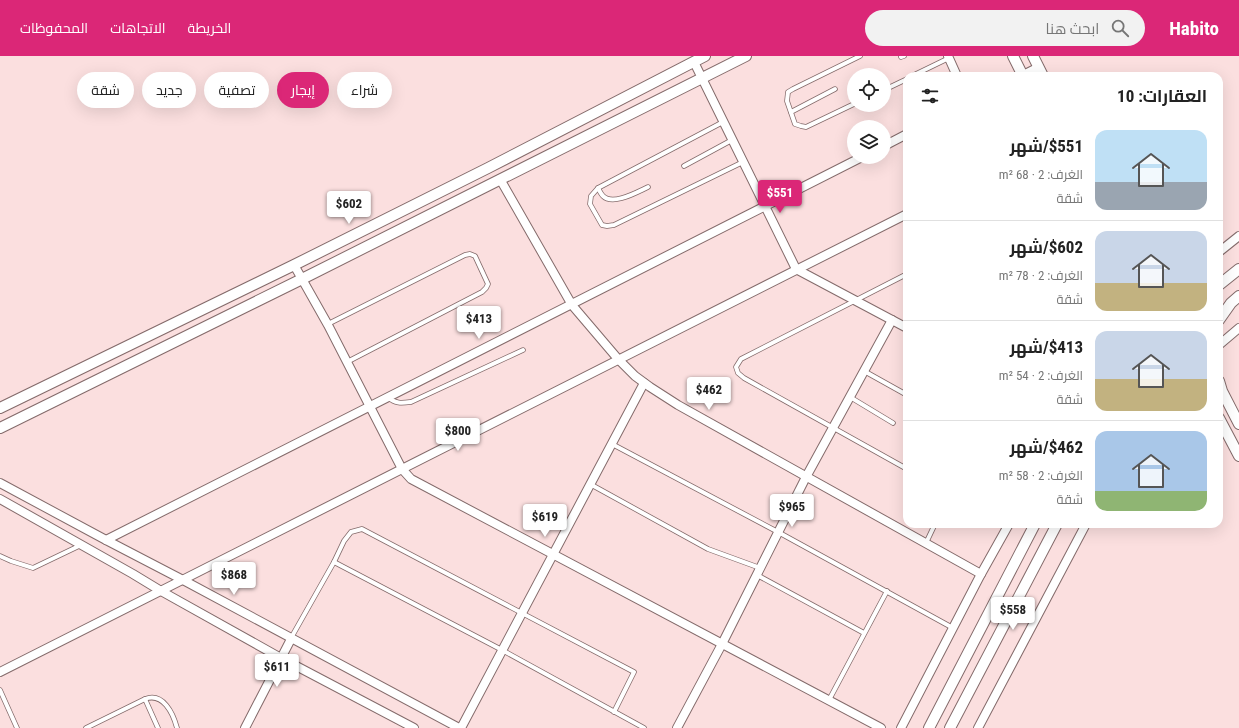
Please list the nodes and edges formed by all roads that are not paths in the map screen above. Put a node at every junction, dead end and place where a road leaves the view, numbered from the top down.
1 (705, 56) edge
2 (746, 56) edge
3 (860, 56) edge
4 (1013, 56) edge
5 (1033, 56) edge
6 (948, 57) edge
7 (694, 62) junction
8 (1041, 71) edge
9 (920, 72) edge
10 (956, 72) edge
11 (1020, 72) edge
12 (702, 79) junction
13 (903, 80) edge
14 (891, 86) edge
15 (835, 89) dead end
16 (847, 107) edge
17 (791, 112) junction
18 (723, 122) junction
19 (903, 136) edge
20 (732, 140) junction
21 (891, 142) edge
22 (743, 162) junction
23 (848, 164) edge
24 (684, 166) dead end
25 (500, 179) junction
26 (648, 187) dead end
27 (598, 188) junction
28 (765, 206) junction
29 (903, 216) edge
30 (1239, 236) edge
31 (1223, 249) edge
32 (294, 265) junction
33 (1239, 269) edge
34 (796, 270) junction
35 (903, 276) edge
36 (302, 279) junction
37 (1223, 282) edge
38 (1239, 296) edge
39 (856, 301) junction
40 (572, 305) junction
41 (1223, 315) edge
42 (892, 320) junction
43 (328, 324) junction
44 (903, 326) edge
45 (1239, 328) edge
46 (1223, 342) edge
47 (523, 350) dead end
48 (618, 359) junction
49 (346, 362) junction
50 (864, 371) junction
51 (644, 383) junction
52 (903, 393) edge
53 (1223, 393) edge
54 (388, 397) junction
55 (850, 397) junction
56 (370, 406) junction
57 (0, 408) edge
58 (893, 423) dead end
59 (1239, 424) edge
60 (1223, 426) edge
61 (0, 428) edge
62 (833, 428) junction
63 (611, 444) junction
64 (1239, 456) edge
65 (903, 467) edge
66 (402, 469) junction
67 (806, 477) junction
68 (0, 483) edge
69 (590, 484) junction
70 (0, 499) edge
71 (933, 528) edge
72 (1007, 528) edge
73 (1033, 528) edge
74 (1055, 528) edge
75 (1084, 528) edge
76 (778, 532) junction
77 (106, 540) junction
78 (926, 543) junction
79 (81, 545) junction
80 (552, 554) junction
81 (0, 556) edge
82 (334, 562) junction
83 (758, 572) junction
84 (981, 574) junction
85 (183, 580) junction
86 (160, 591) junction
87 (886, 591) junction
88 (522, 612) junction
89 (953, 628) junction
90 (864, 633) junction
91 (291, 639) junction
92 (722, 644) junction
93 (502, 650) junction
94 (281, 658) junction
95 (0, 672) edge
96 (0, 690) edge
97 (144, 699) junction
98 (829, 700) junction
99 (614, 712) junction
100 (17, 728) edge
101 (86, 728) edge
102 (158, 728) edge
103 (177, 728) edge
104 (245, 728) edge
105 (414, 728) edge
106 (460, 728) edge
107 (644, 728) edge
108 (677, 728) edge
109 (881, 728) edge
110 (901, 728) edge
111 (929, 728) edge
112 (950, 728) edge
113 (978, 728) edge

1 - 7 street
2 - 12 street
3 - 17 lane
4 - 11 street
5 - 8 street
6 - 9 lane
6 - 10 street
7 - 12 street
7 - 32 street
12 - 18 street
12 - 25 street
13 - 14 lane
15 - 17 lane
16 - 17 lane
18 - 20 street
18 - 27 lane
19 - 21 street
20 - 22 street
20 - 24 lane
22 - 27 lane
22 - 28 street
23 - 28 street
25 - 36 street
25 - 40 street
26 - 27 lane
28 - 34 street
28 - 40 street
29 - 34 street
30 - 31 street
32 - 36 street
32 - 57 street
33 - 37 street
34 - 39 street
34 - 48 street
35 - 39 lane
36 - 43 street
36 - 61 street
38 - 41 street
39 - 42 street
39 - 62 lane
40 - 48 street
40 - 54 street
42 - 44 street
42 - 50 street
43 - 49 street
43 - 49 lane
45 - 46 street
47 - 54 lane
48 - 51 street
48 - 66 street
49 - 56 street
50 - 52 lane
50 - 55 street
51 - 63 street
51 - 67 street
53 - 59 street
54 - 56 street
55 - 58 lane
55 - 62 street
56 - 66 street
56 - 77 street
60 - 64 street
62 - 65 lane
62 - 67 street
63 - 69 street
63 - 76 lane
66 - 80 street
66 - 85 street
67 - 76 street
67 - 78 street
68 - 77 street
69 - 80 street
69 - 83 lane
70 - 79 street
71 - 78 lane
72 - 84 street
73 - 111 street
74 - 112 street
75 - 113 street
76 - 83 street
76 - 87 lane
77 - 85 street
78 - 84 street
79 - 81 lane
79 - 86 street
80 - 88 street
80 - 92 street
82 - 88 lane
82 - 91 lane
82 - 93 lane
83 - 90 lane
83 - 92 street
84 - 89 street
85 - 86 street
85 - 91 street
86 - 94 street
86 - 95 street
87 - 89 lane
87 - 90 lane
88 - 93 street
88 - 99 lane
89 - 110 street
90 - 98 lane
91 - 94 street
91 - 106 street
92 - 98 street
92 - 108 street
93 - 99 lane
93 - 106 street
94 - 104 street
94 - 105 street
96 - 100 lane
97 - 101 lane
97 - 102 lane
97 - 103 lane
98 - 109 street
99 - 107 lane

